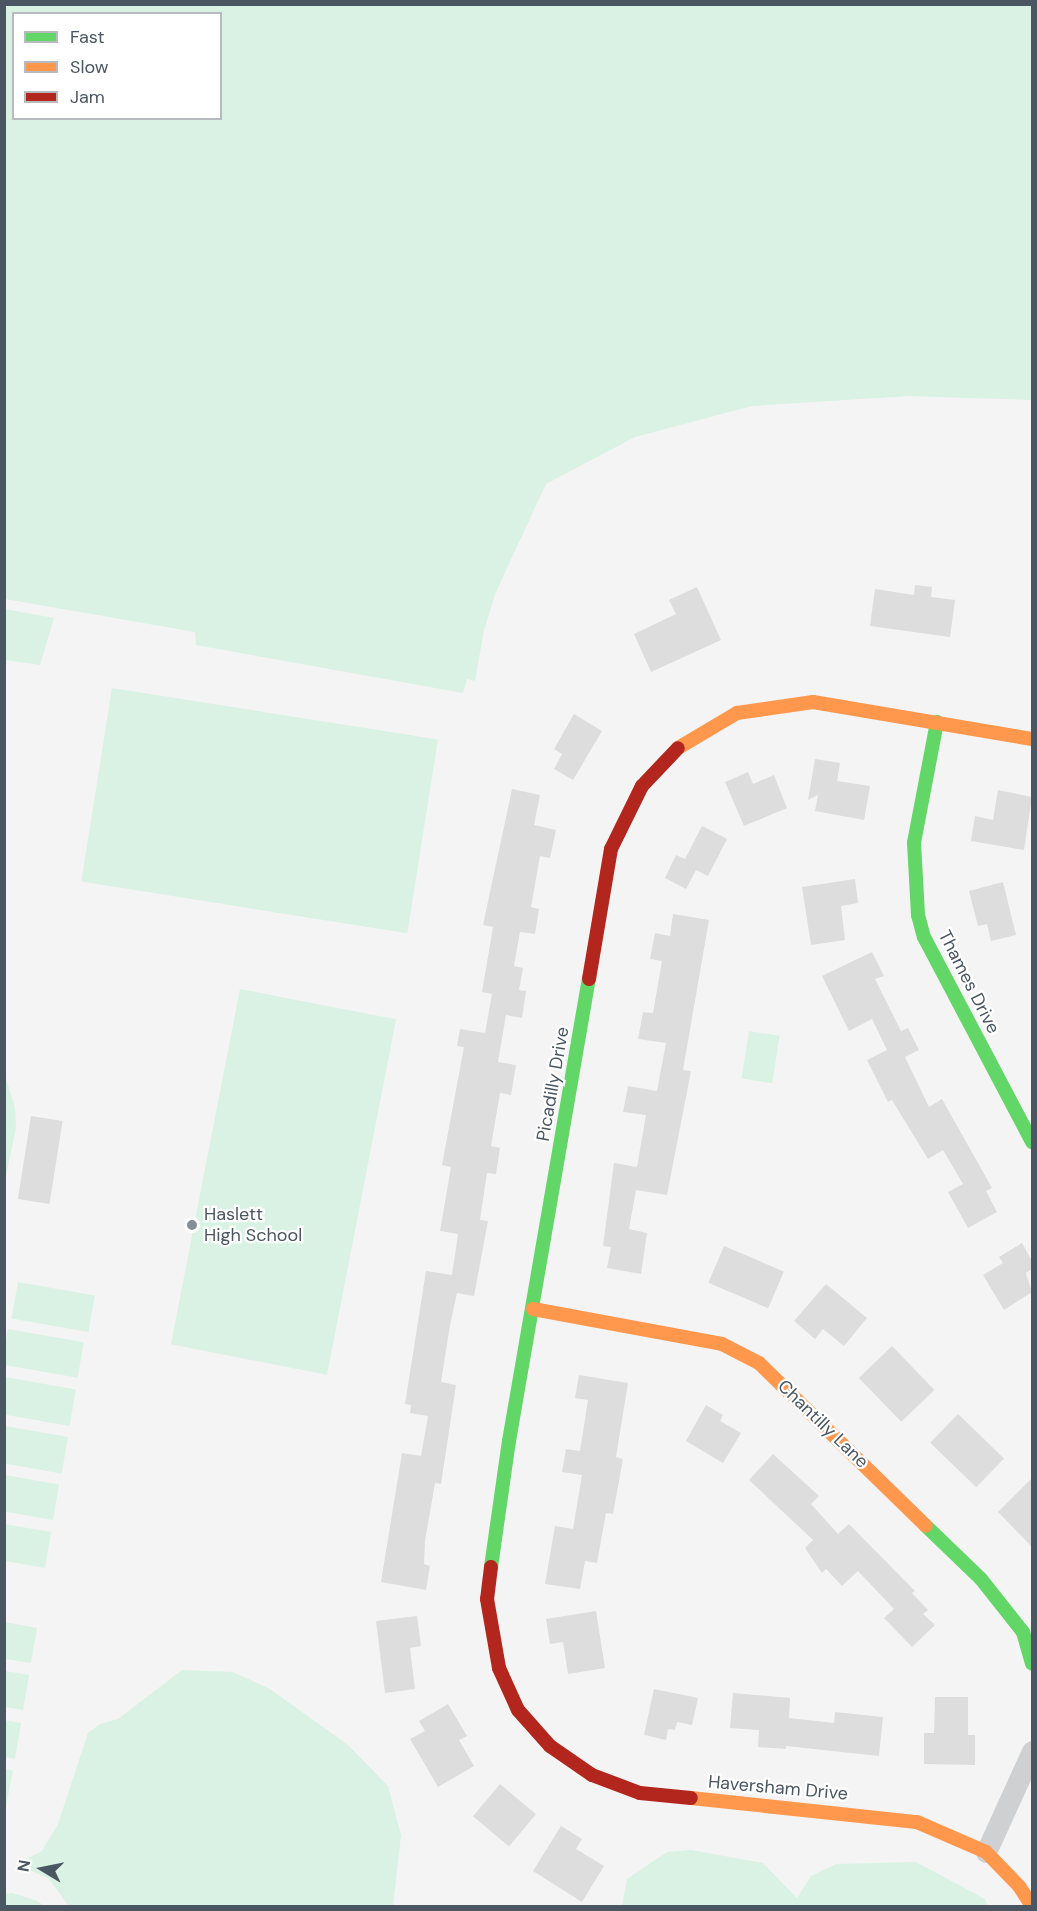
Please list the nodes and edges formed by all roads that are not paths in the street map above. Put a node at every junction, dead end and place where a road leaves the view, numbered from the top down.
1 (937, 722) junction
2 (1032, 740) edge
3 (1032, 1142) edge
4 (533, 1309) junction
5 (1032, 1664) edge
6 (518, 1710) joint
7 (1032, 1751) edge
8 (986, 1852) junction
9 (1032, 1906) edge

1 - 2 street, Picadilly Drive
1 - 3 street, Thames Drive
1 - 4 street, Picadilly Drive
4 - 5 street, Chantilly Lane
4 - 6 street, Picadilly Drive
6 - 8 street, Haversham Drive
7 - 8 street
8 - 9 street, Haversham Drive

